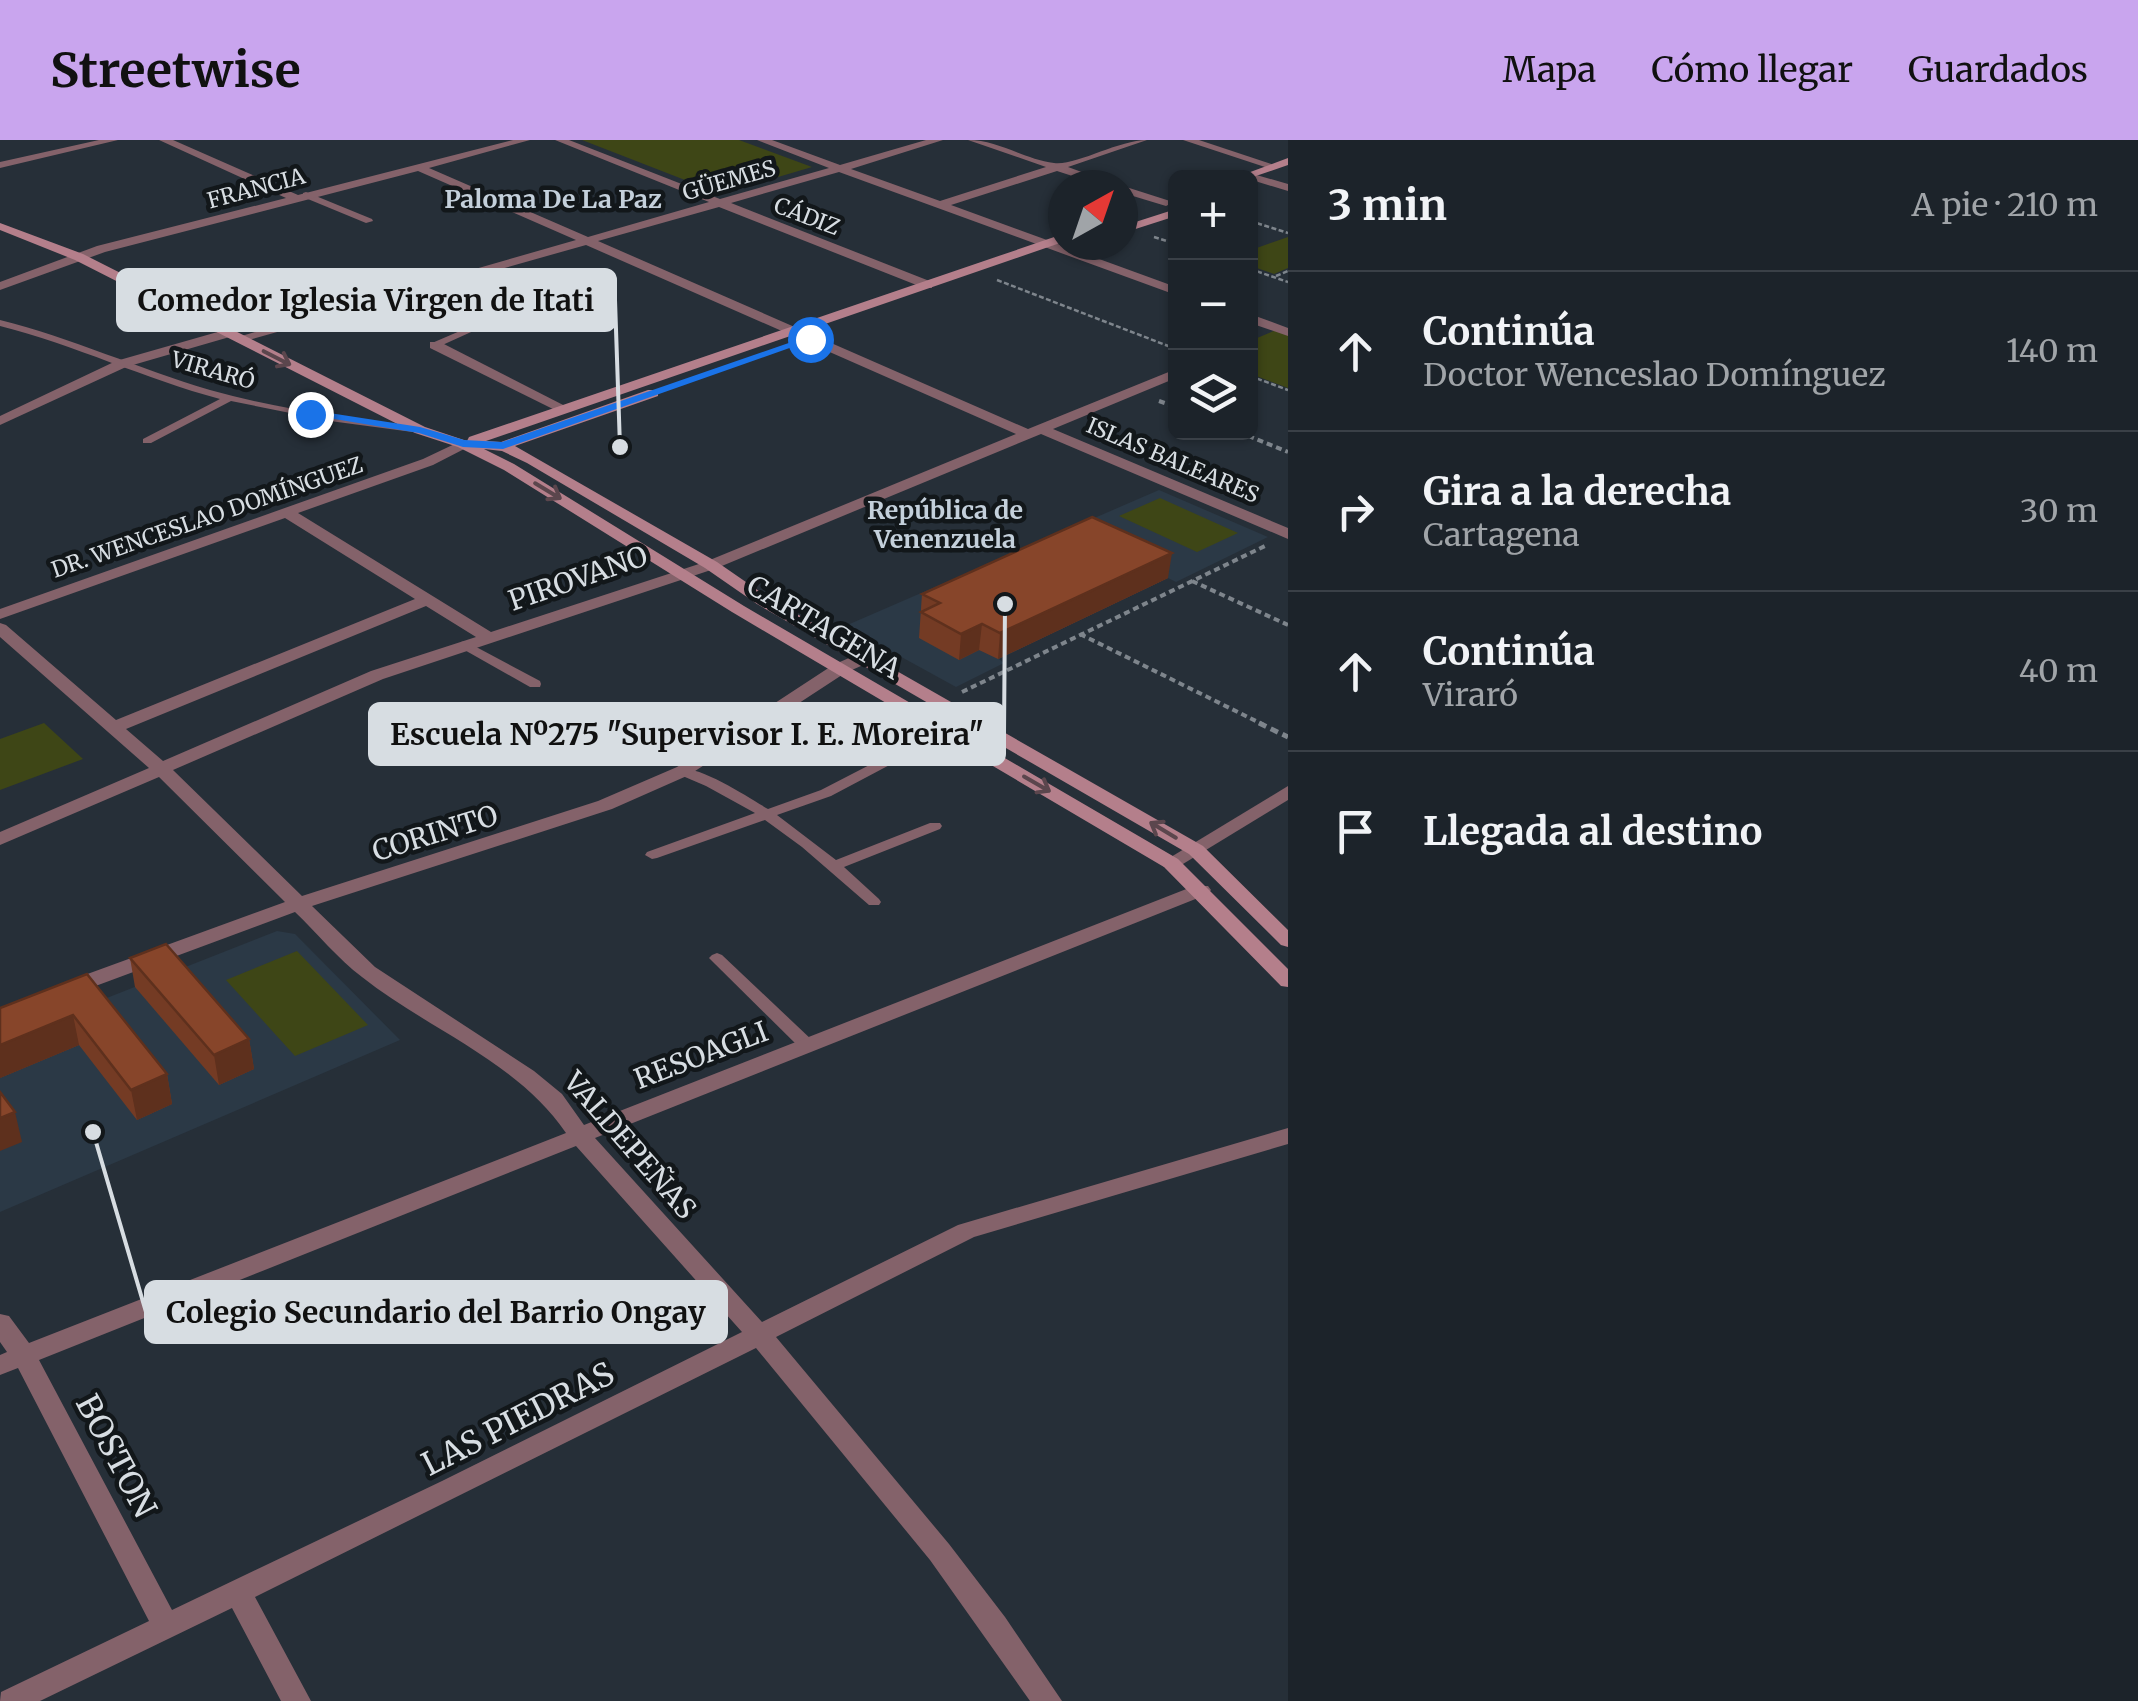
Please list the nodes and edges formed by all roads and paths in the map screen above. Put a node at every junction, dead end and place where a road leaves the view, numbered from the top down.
1 (113, 140) edge
2 (164, 140) edge
3 (525, 140) edge
4 (560, 140) edge
5 (762, 140) edge
6 (938, 140) edge
7 (973, 140) edge
8 (1142, 140) edge
9 (1188, 140) edge
10 (1288, 161) edge
11 (0, 165) edge
12 (1272, 166) junction
13 (418, 167) junction
14 (1056, 167) junction
15 (840, 168) junction
16 (1065, 170) edge
17 (1258, 173) edge
18 (1288, 174) edge
19 (1258, 181) edge
20 (1266, 181) junction
21 (1288, 188) edge
22 (1138, 194) edge
23 (301, 197) junction
24 (720, 204) junction
25 (942, 204) junction
26 (1168, 204) edge
27 (1168, 206) edge
28 (1168, 207) edge
29 (1138, 214) edge
30 (369, 221) dead end
31 (1138, 222) edge
32 (1258, 224) edge
33 (0, 226) edge
34 (1288, 234) edge
35 (590, 242) junction
36 (1048, 243) joint
37 (1048, 251) edge
38 (79, 257) junction
39 (1101, 260) edge
40 (1288, 271) edge
41 (1258, 272) edge
42 (990, 277) junction
43 (1273, 277) junction
44 (291, 281) dead end
45 (1288, 282) edge
46 (928, 285) junction
47 (0, 286) edge
48 (431, 288) junction
49 (1168, 288) edge
50 (344, 312) junction
51 (1258, 321) edge
52 (0, 323) edge
53 (1270, 325) junction
54 (1258, 330) edge
55 (792, 331) junction
56 (1288, 332) edge
57 (228, 333) junction
58 (810, 339) junction
59 (243, 340) junction
60 (435, 345) joint
61 (1168, 345) edge
62 (121, 364) junction
63 (1168, 376) edge
64 (1258, 379) edge
65 (1288, 390) edge
66 (230, 397) junction
67 (564, 409) junction
68 (0, 421) edge
69 (420, 430) junction
70 (1034, 431) junction
71 (1258, 440) edge
72 (147, 441) dead end
73 (463, 444) junction
74 (503, 446) junction
75 (1288, 452) edge
76 (482, 453) junction
77 (428, 462) junction
78 (287, 513) junction
79 (1288, 534) edge
80 (1272, 542) dead end
81 (711, 565) junction
82 (683, 572) junction
83 (1192, 581) junction
84 (0, 597) edge
85 (427, 600) junction
86 (8, 611) edge
87 (1288, 625) edge
88 (0, 628) edge
89 (1080, 634) junction
90 (488, 638) junction
91 (465, 645) junction
92 (864, 658) junction
93 (839, 669) junction
94 (535, 684) dead end
95 (941, 702) junction
96 (114, 727) junction
97 (944, 730) junction
98 (1288, 737) edge
99 (160, 768) junction
100 (684, 771) junction
101 (1288, 792) edge
102 (769, 813) junction
103 (936, 826) dead end
104 (0, 840) edge
105 (1196, 850) junction
106 (652, 854) dead end
107 (1171, 863) junction
108 (834, 866) junction
109 (1201, 890) junction
110 (874, 902) dead end
111 (295, 905) junction
112 (1288, 941) edge
113 (716, 958) dead end
114 (1288, 981) edge
115 (42, 999) edge
116 (807, 1045) junction
117 (579, 1135) junction
118 (1288, 1136) edge
119 (0, 1323) edge
120 (759, 1334) junction
121 (12, 1360) edge
122 (238, 1592) junction
123 (165, 1624) junction
124 (11, 1701) edge
125 (296, 1701) edge
126 (1047, 1701) edge

1 - 11 street
2 - 23 street
3 - 13 street, FRANCIA
4 - 24 street, CÁDIZ
5 - 15 street
6 - 15 street, GÜEMES
7 - 14 street
8 - 14 street
9 - 12 street
10 - 12 main road
12 - 17 main road
13 - 23 street, FRANCIA
13 - 35 street, ISLAS BALEARES
14 - 16 street
14 - 25 street
15 - 24 street, GÜEMES
15 - 25 street
18 - 20 main road
19 - 20 street
20 - 21 street
22 - 26 street
23 - 30 lane
23 - 38 street, FRANCIA
24 - 35 street, GÜEMES
24 - 46 street, CÁDIZ
25 - 36 street
27 - 29 main road
28 - 31 main road
32 - 34 path
33 - 38 main road, CARTAGENA
35 - 48 street, GÜEMES
35 - 55 street, ISLAS BALEARES
36 - 46 main road
37 - 42 main road
38 - 47 street, FRANCIA
38 - 57 main road, CARTAGENA
39 - 49 street
40 - 43 path
41 - 43 path
42 - 58 main road
42 - 61 path
43 - 45 path
44 - 50 lane
46 - 55 main road
48 - 50 street, GÜEMES
48 - 60 lane
50 - 59 street, GÜEMES
51 - 53 street
52 - 62 lane, VIRARÓ
53 - 54 street
53 - 56 street
55 - 58 street, ISLAS BALEARES
55 - 67 main road
57 - 59 main road, CARTAGENA
57 - 62 street
58 - 70 street, ISLAS BALEARES
58 - 74 main road
59 -> 69 main road, CARTAGENA
60 - 67 street
62 - 66 lane, VIRARÓ
62 - 68 street
63 - 70 street, PIROVANO
64 - 65 path
66 - 69 lane, VIRARÓ
66 - 72 lane
67 - 73 main road
69 - 73 main road, CARTAGENA
70 - 79 street, ISLAS BALEARES
70 - 81 street, PIROVANO
71 - 75 path
73 - 74 main road, CARTAGENA
73 - 76 main road, CARTAGENA
73 - 77 street, DR. WENCESLAO DOMÍNGUEZ
74 - 76 main road
74 - 81 main road, CARTAGENA
76 - 77 street, DR. WENCESLAO DOMÍNGUEZ
76 -> 82 main road, CARTAGENA
77 - 78 street, DR. WENCESLAO DOMÍNGUEZ
78 - 85 street
78 - 86 street, DR. WENCESLAO DOMÍNGUEZ
80 - 83 path
81 - 82 street, PIROVANO
81 - 92 main road, CARTAGENA
82 - 90 street, PIROVANO
82 - 93 main road, CARTAGENA
83 - 87 path
83 - 89 path
84 - 86 street
85 - 90 street
85 - 96 street
88 - 96 street, VALDEPEÑAS
89 - 95 path
89 - 98 path
90 - 91 street, PIROVANO
91 - 94 lane
91 - 99 street, PIROVANO
92 - 93 street, CORINTO
92 - 95 main road, CARTAGENA
93 - 97 main road, CARTAGENA
93 - 100 street, CORINTO
105 -> 95 main road, CARTAGENA
96 - 99 street, VALDEPEÑAS
97 - 102 lane
97 -> 107 main road, CARTAGENA
99 - 104 street, PIROVANO
99 - 111 street, VALDEPEÑAS
100 - 102 lane
100 - 111 street, CORINTO
101 - 105 street
102 - 106 lane
102 - 108 lane
103 - 108 lane
105 - 107 street
105 - 112 main road, CARTAGENA
107 - 109 main road, CARTAGENA
108 - 110 lane
109 - 114 main road, CARTAGENA
109 - 116 street, RESOAGLI
111 - 115 street, CORINTO
111 - 117 street, VALDEPEÑAS
113 - 116 lane
116 - 117 street, RESOAGLI
117 - 120 street, VALDEPEÑAS
117 - 121 street, RESOAGLI
118 - 120 street, LAS PIEDRAS
119 - 121 street, BOSTON
120 - 122 street, LAS PIEDRAS
120 - 126 street, VALDEPEÑAS
121 - 123 street, BOSTON
122 - 123 street, LAS PIEDRAS
122 - 125 street
123 - 124 street, LAS PIEDRAS

